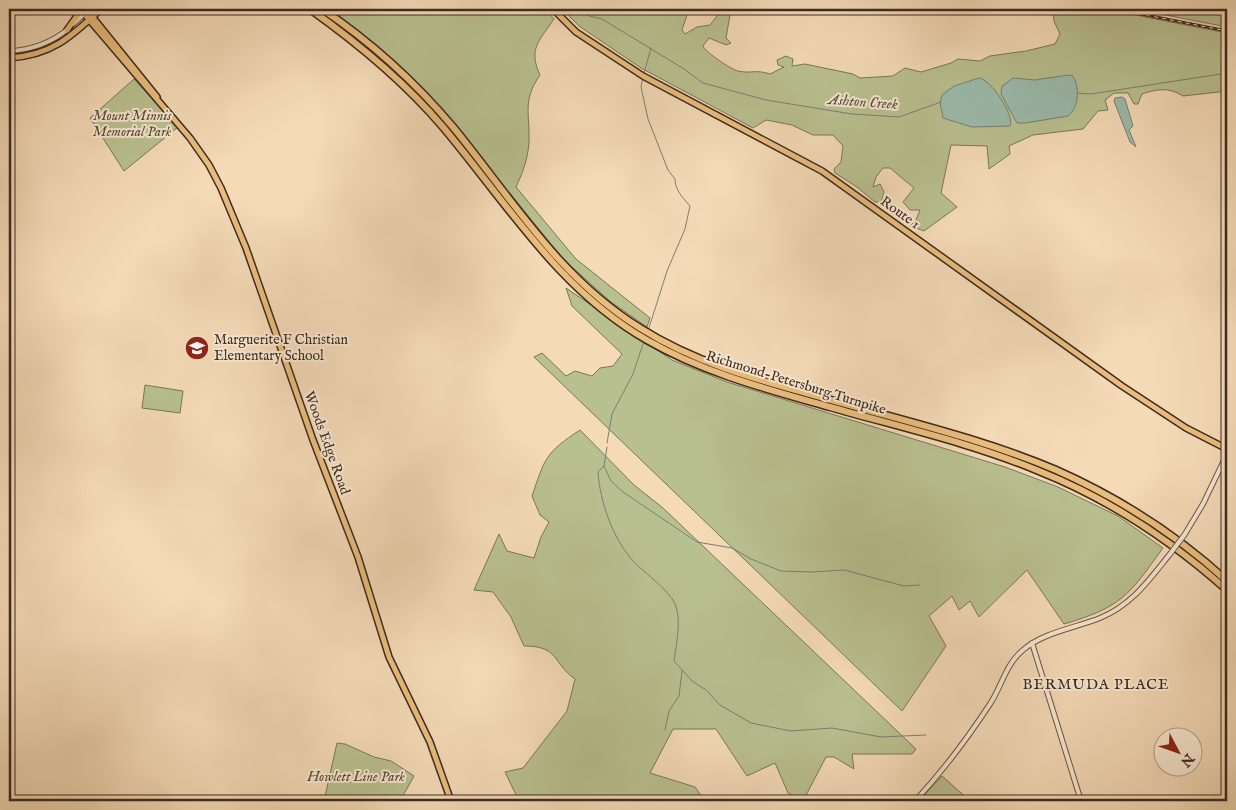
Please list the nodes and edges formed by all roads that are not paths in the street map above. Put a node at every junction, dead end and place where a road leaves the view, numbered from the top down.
1 (78, 9) edge
2 (101, 9) edge
3 (310, 9) edge
4 (322, 9) edge
5 (553, 9) edge
6 (87, 11) edge
7 (91, 18) junction
8 (67, 30) junction
9 (9, 51) edge
10 (9, 58) edge
11 (1227, 449) edge
12 (1227, 454) edge
13 (1227, 581) edge
14 (1227, 590) edge
15 (1032, 643) junction
16 (451, 801) edge
17 (915, 801) edge
18 (1081, 801) edge

1 - 6 main road, Woods Edge Road
1 - 8 main road
2 - 7 main road
3 - 14 highway, Richmond-Petersburg Turnpike
4 - 13 highway, Richmond-Petersburg Turnpike
5 - 11 main road, Route 1
6 - 7 main road, Woods Edge Road
6 - 8 street
7 - 10 main road
7 - 16 main road, Woods Edge Road
8 - 9 street
12 - 15 street, bridge
15 - 17 street
15 - 18 street

